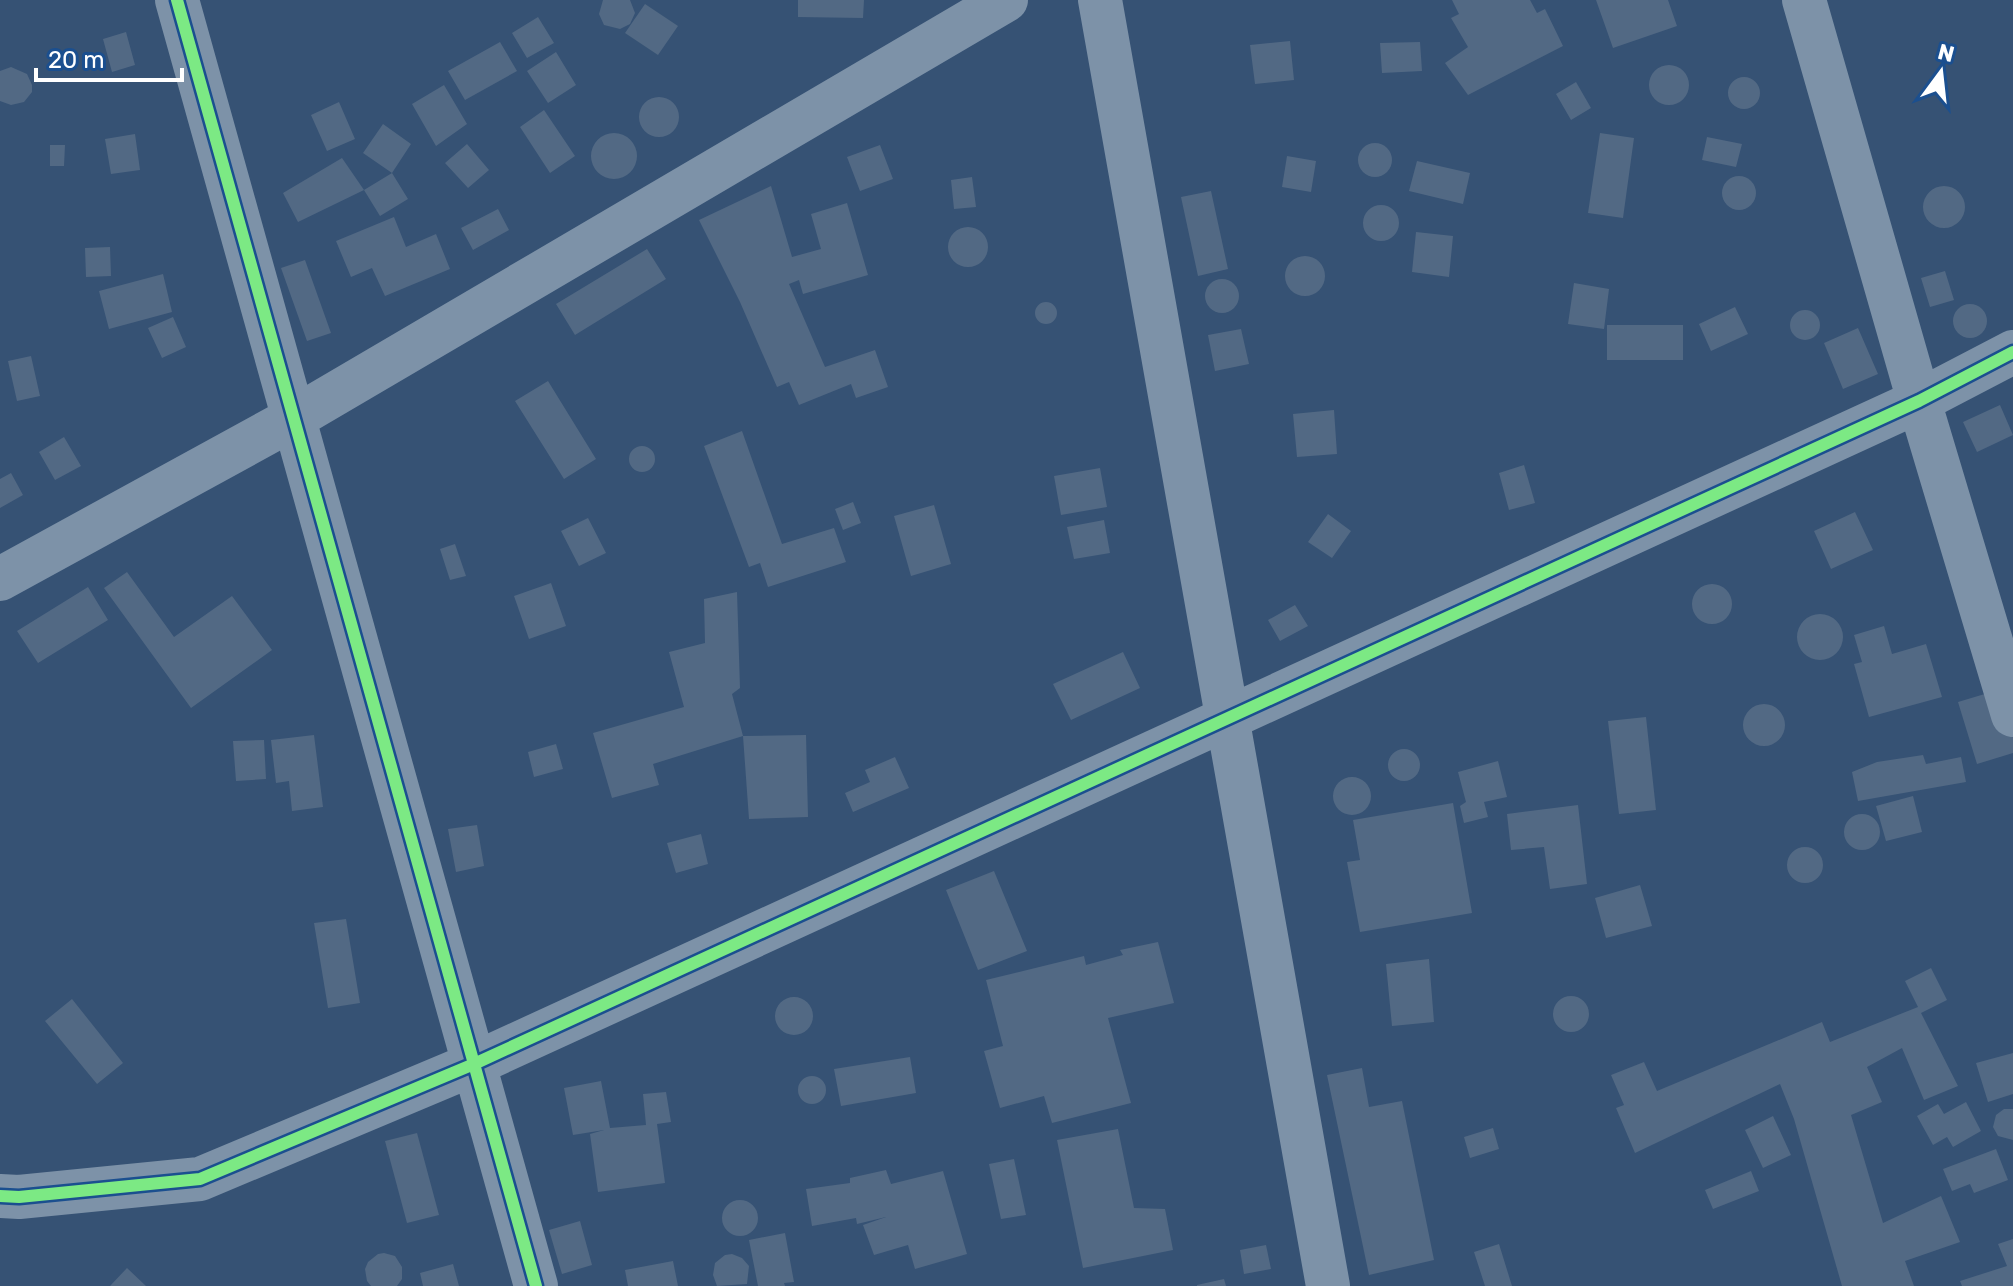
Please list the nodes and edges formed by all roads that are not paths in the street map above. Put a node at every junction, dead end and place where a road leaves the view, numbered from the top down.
1 (177, 0) edge
2 (1006, 0) edge
3 (1100, 0) edge
4 (1804, 0) edge
5 (2013, 352) edge
6 (1919, 401) junction
7 (294, 418) junction
8 (0, 579) edge
9 (2013, 715) edge
10 (1227, 720) junction
11 (474, 1064) junction
12 (0, 1196) edge
13 (536, 1286) edge
14 (1328, 1286) edge

1 - 7 street
2 - 7 street
3 - 10 street
4 - 6 street
5 - 6 street
6 - 9 street
6 - 10 street
7 - 8 street
7 - 11 street
10 - 11 street
10 - 14 street
11 - 12 street
11 - 13 street

